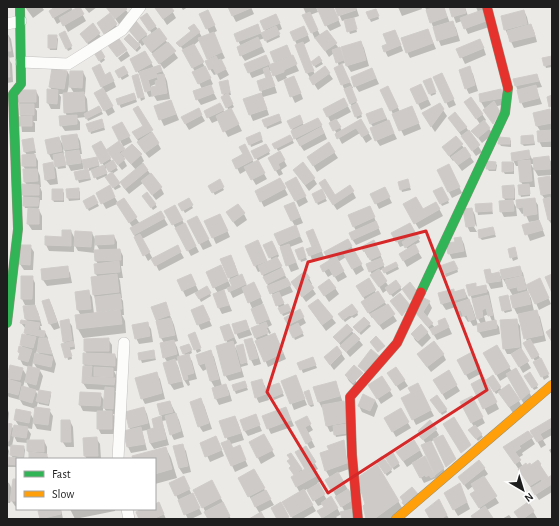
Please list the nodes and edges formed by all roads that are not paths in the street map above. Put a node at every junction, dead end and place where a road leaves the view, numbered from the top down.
1 (20, 7) edge
2 (140, 7) edge
3 (487, 7) edge
4 (21, 21) junction
5 (7, 24) edge
6 (21, 62) junction
7 (21, 84) junction
8 (7, 89) edge
9 (12, 230) edge
10 (7, 323) edge
11 (124, 343) dead end
12 (552, 385) edge
13 (118, 458) edge
14 (358, 519) edge
15 (396, 519) edge

1 - 4 street
2 - 6 street
3 - 14 street
4 - 5 street
4 - 6 street
6 - 7 street
7 - 8 street
7 - 9 street
9 - 10 street
11 - 13 street
12 - 15 street

